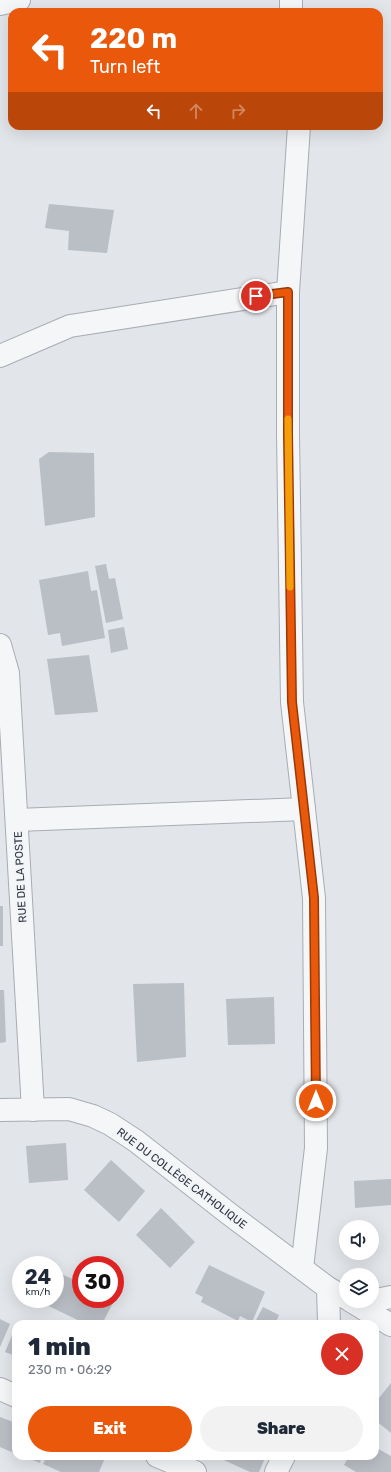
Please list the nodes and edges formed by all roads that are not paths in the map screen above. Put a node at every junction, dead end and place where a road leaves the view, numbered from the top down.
1 (19, 0) edge
2 (0, 4) edge
3 (299, 130) edge
4 (288, 292) junction
5 (0, 356) edge
6 (0, 645) edge
7 (304, 809) junction
8 (17, 820) junction
9 (0, 1110) edge
10 (32, 1110) junction
11 (302, 1268) junction
12 (337, 1293) edge
13 (391, 1297) edge
14 (379, 1300) edge
15 (362, 1308) edge
16 (330, 1320) edge
17 (391, 1325) edge
18 (0, 1389) edge
19 (12, 1394) edge
20 (167, 1460) edge
21 (282, 1460) edge
22 (196, 1472) edge
23 (276, 1472) edge

1 - 2 street
3 - 4 street
4 - 5 street
4 - 7 street
6 - 8 street, RUE DE LA POSTE
7 - 8 street
7 - 11 street
8 - 10 street, RUE DE LA POSTE
9 - 10 street, RUE DU COLLÈGE CATHOLIQUE
10 - 11 street, RUE DU COLLÈGE CATHOLIQUE
11 - 12 street, RUE DU COLLÈGE CATHOLIQUE
12 - 16 street
13 - 14 street
15 - 17 street
18 - 19 street
20 - 22 street
21 - 23 street

